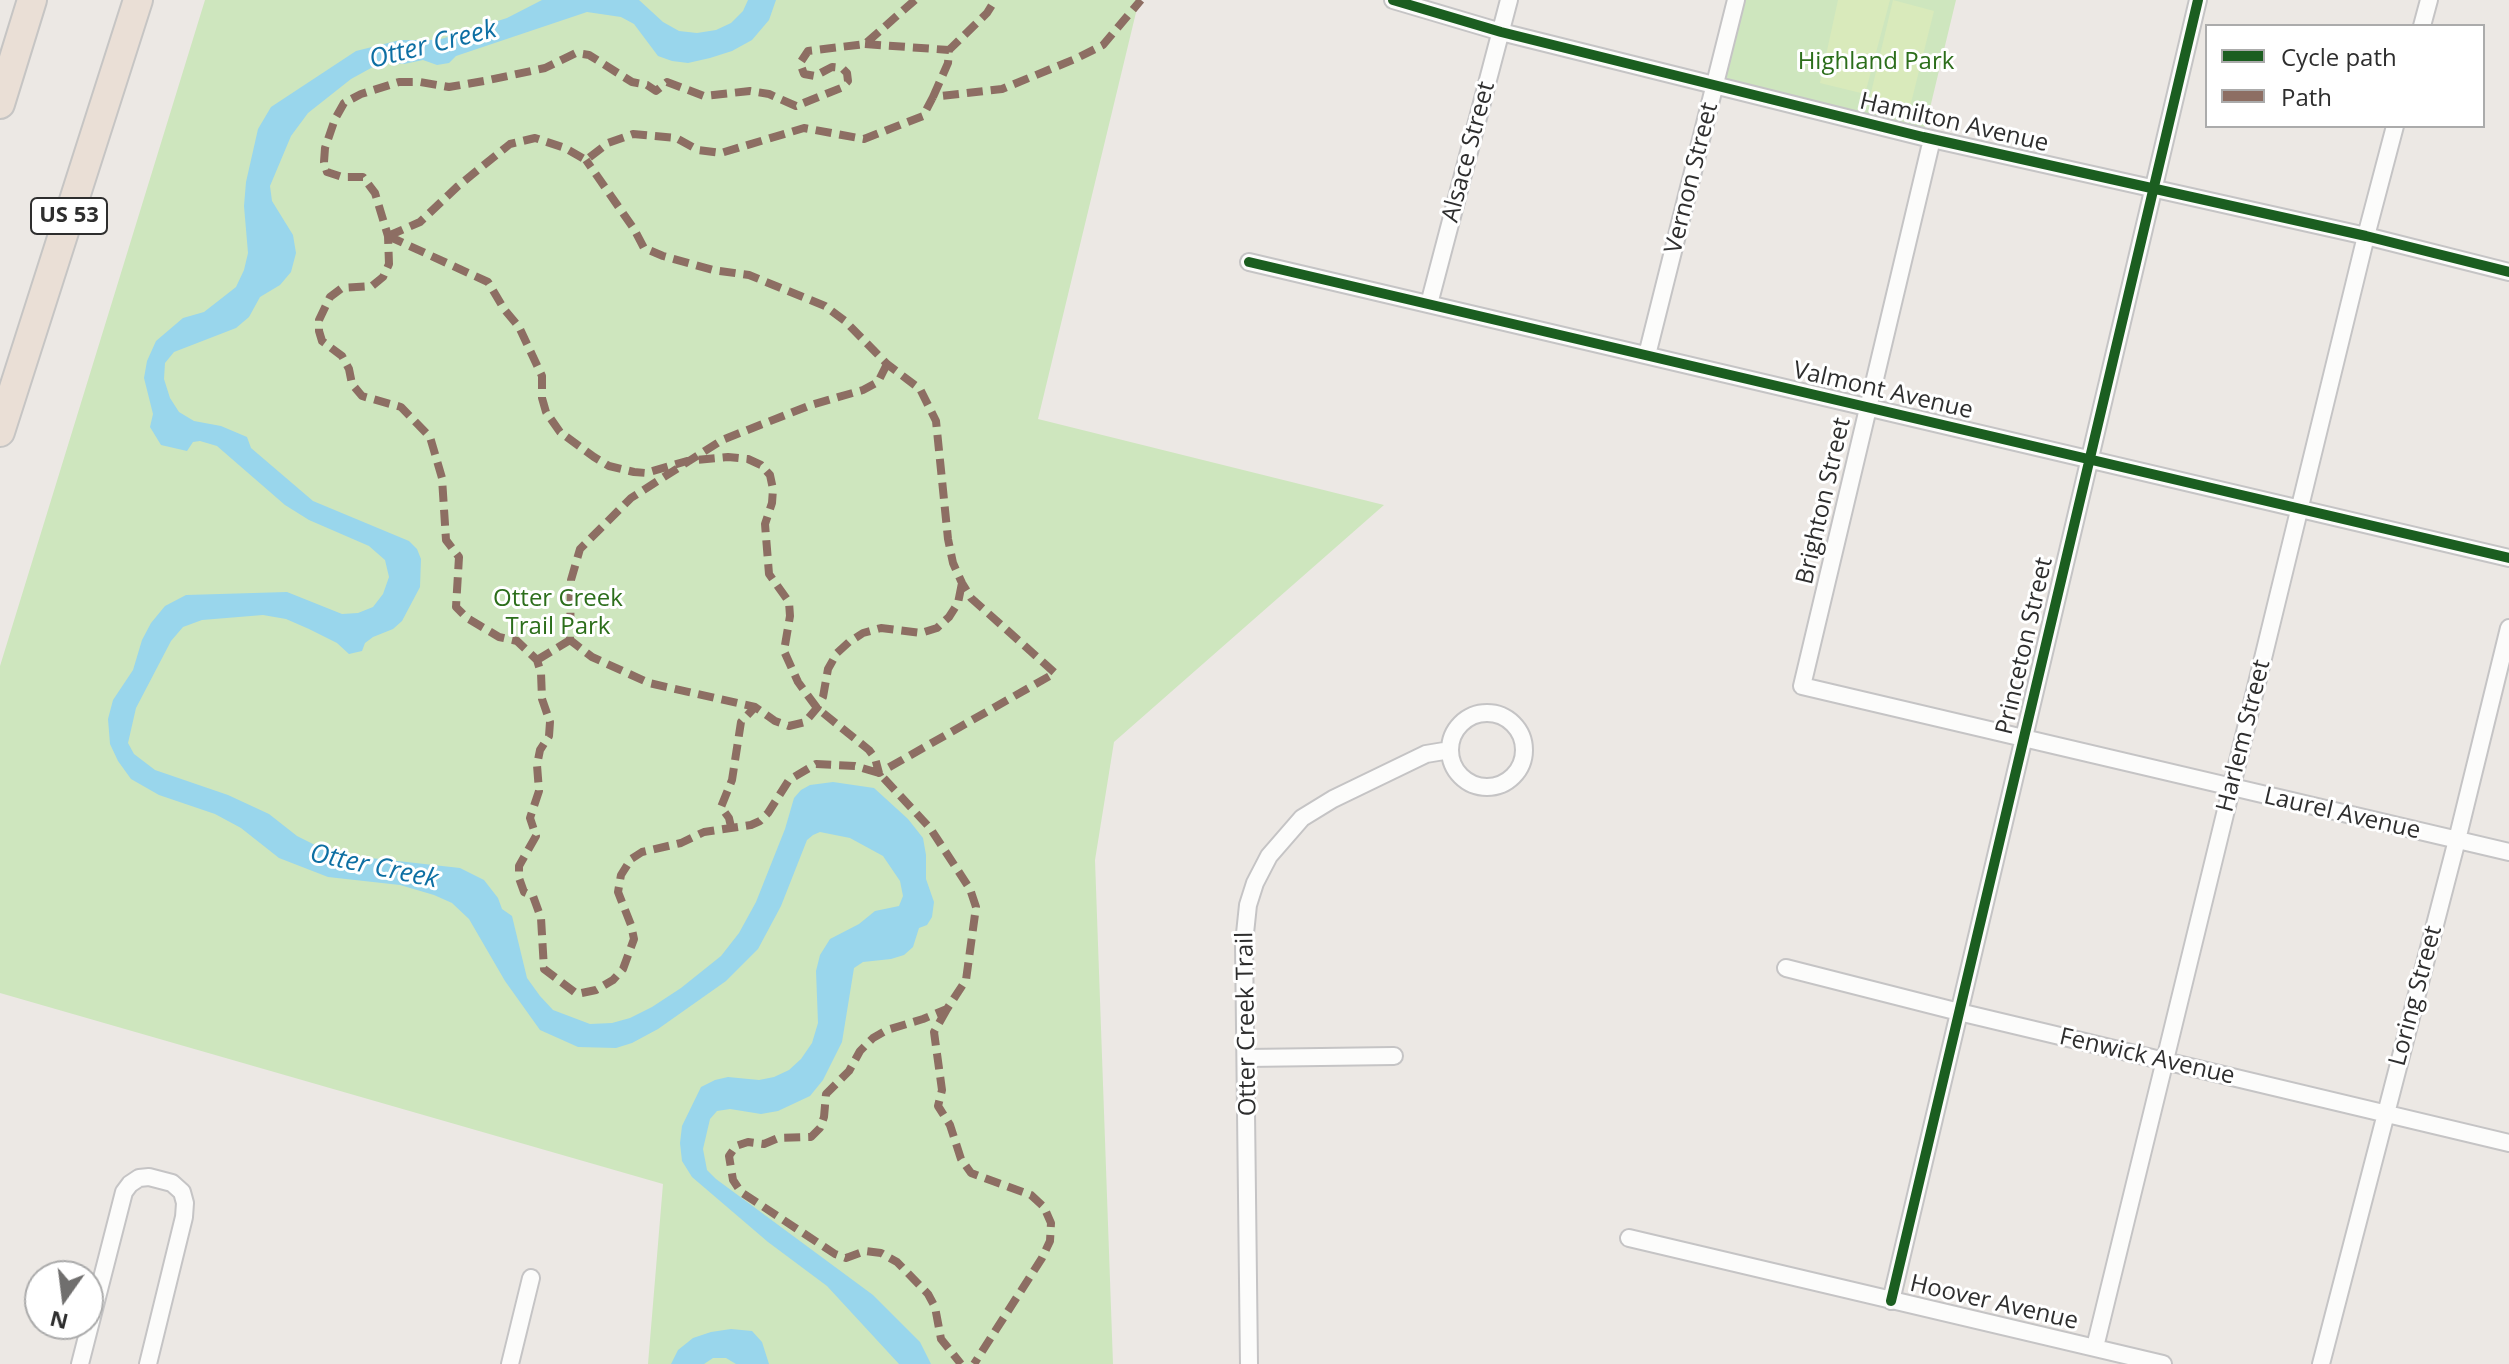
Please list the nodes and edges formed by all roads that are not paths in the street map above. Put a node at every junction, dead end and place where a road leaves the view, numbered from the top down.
1 (32, 0) edge
2 (138, 0) edge
3 (1393, 0) edge
4 (1509, 0) edge
5 (1736, 0) edge
6 (2198, 0) edge
7 (2429, 0) edge
8 (2423, 24) edge
9 (1501, 32) junction
10 (1715, 85) junction
11 (0, 104) edge
12 (2394, 128) edge
13 (1932, 139) junction
14 (2153, 190) junction
15 (2366, 236) junction
16 (1249, 262) dead end
17 (2509, 272) edge
18 (1429, 304) junction
19 (1647, 355) junction
20 (1867, 407) junction
21 (0, 432) edge
22 (2089, 459) junction
23 (2299, 509) junction
24 (2509, 558) edge
25 (2509, 628) edge
26 (1802, 686) joint
27 (2023, 739) junction
28 (1450, 750) junction
29 (2231, 788) junction
30 (2457, 840) junction
31 (2509, 852) edge
32 (1786, 968) dead end
33 (1959, 1012) junction
34 (1394, 1056) dead end
35 (1248, 1058) junction
36 (2164, 1061) junction
37 (2385, 1114) junction
38 (2509, 1143) edge
39 (1629, 1238) dead end
40 (531, 1278) dead end
41 (1891, 1301) junction
42 (2095, 1347) junction
43 (80, 1364) edge
44 (148, 1364) edge
45 (510, 1364) edge
46 (1249, 1364) edge
47 (2163, 1364) edge
48 (2321, 1364) edge

1 - 11 highway
2 - 21 highway, US 53
3 - 9 street, Hamilton Avenue
4 - 9 street, Alsace Street
5 - 10 street, Vernon Street
6 - 14 street, Princeton Street
7 - 8 street
9 - 10 street, Hamilton Avenue
9 - 18 street, Alsace Street
10 - 13 street, Hamilton Avenue
10 - 19 street, Vernon Street
12 - 15 street, Harlem Street
13 - 14 street, Hamilton Avenue
13 - 20 street, Brighton Street
14 - 15 street, Hamilton Avenue
14 - 22 street, Princeton Street
15 - 17 street, Hamilton Avenue
15 - 23 street, Harlem Street
16 - 18 street, Valmont Avenue
18 - 19 street, Valmont Avenue
19 - 20 street, Valmont Avenue
20 - 22 street, Valmont Avenue
20 - 26 street, Brighton Street
22 - 23 street, Valmont Avenue
22 - 27 street, Princeton Street
23 - 24 street, Valmont Avenue
23 - 29 street, Harlem Street
25 - 30 street, Loring Street
26 - 27 street, Laurel Avenue
27 - 29 street, Laurel Avenue
27 - 33 street, Princeton Street
28 - 28 street
28 - 35 street, Otter Creek Trail
29 - 30 street, Laurel Avenue
29 - 36 street, Harlem Street
30 - 31 street, Laurel Avenue
30 - 37 street, Loring Street
32 - 33 street, Fenwick Avenue
33 - 36 street, Fenwick Avenue
33 - 41 street, Princeton Street
34 - 35 street
35 - 46 street, Otter Creek Trail
36 - 37 street, Fenwick Avenue
36 - 42 street, Harlem Street
37 - 38 street, Fenwick Avenue
37 - 48 street, Loring Street
39 - 41 street, Hoover Avenue
40 - 45 street
41 - 42 street, Hoover Avenue
42 - 47 street, Hoover Avenue
43 - 44 street

